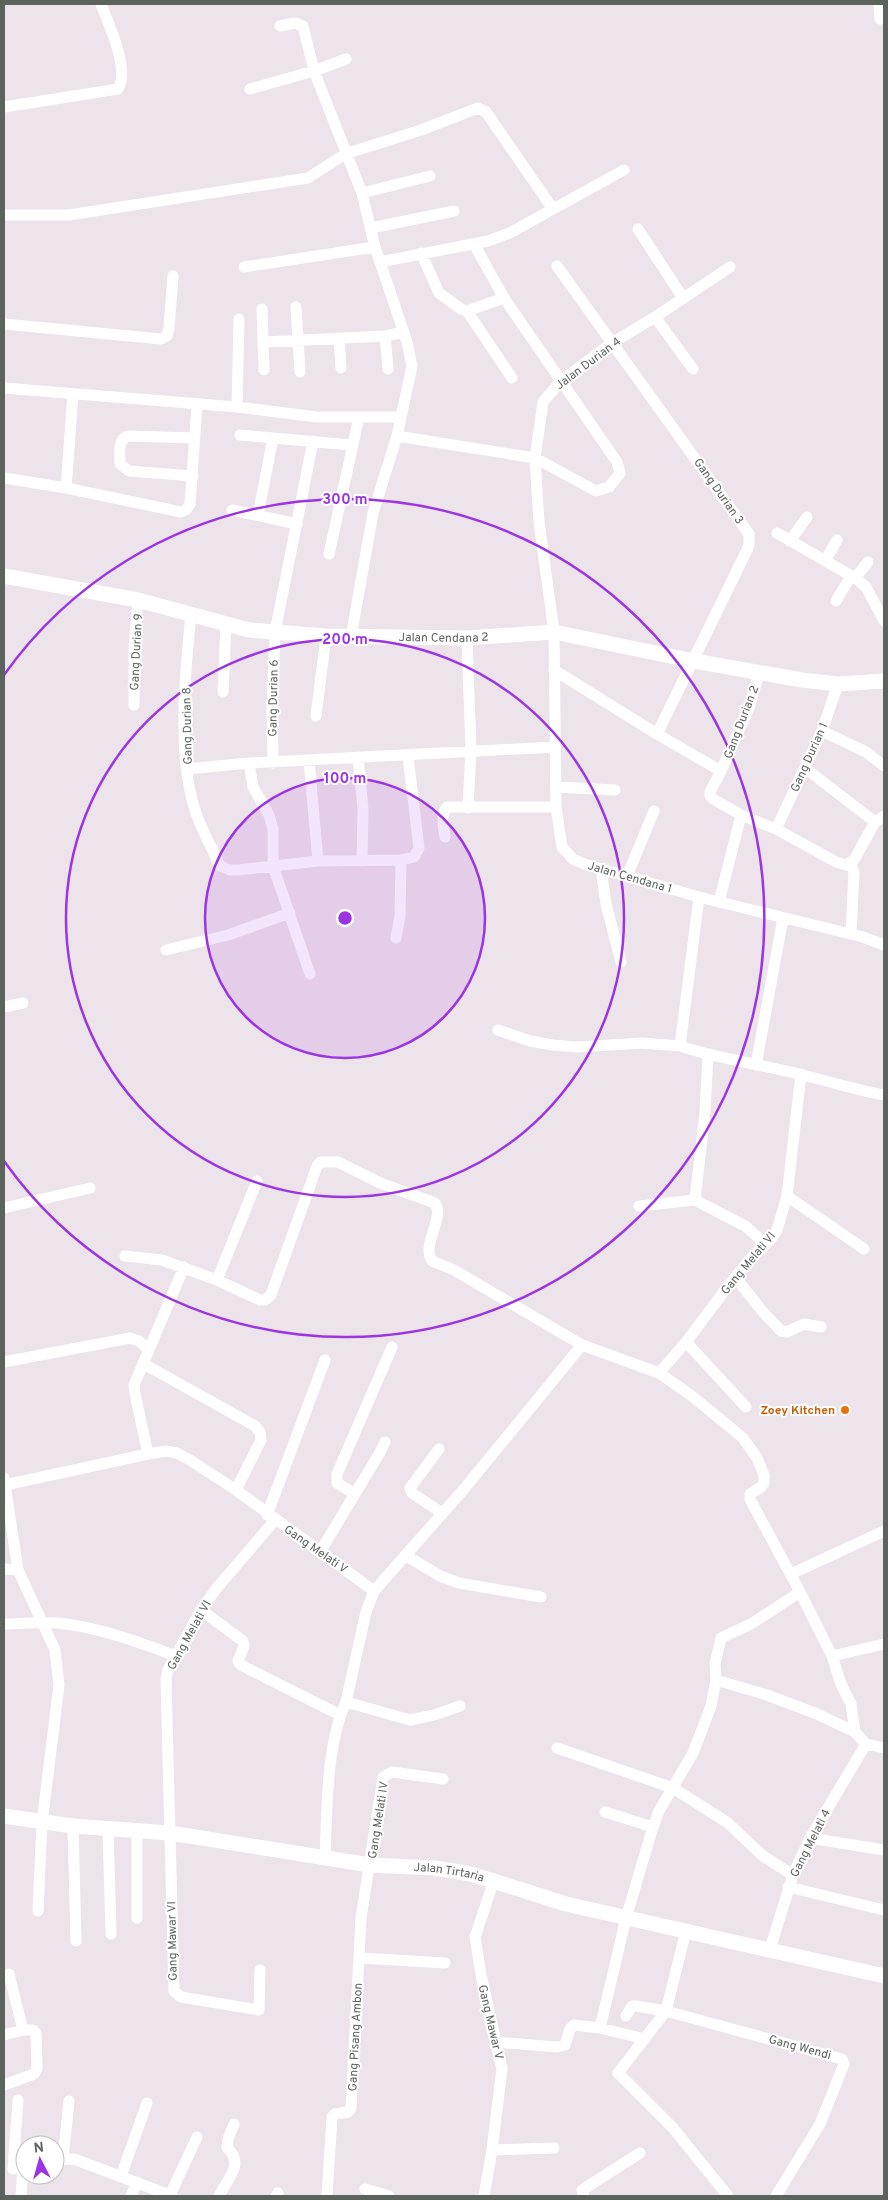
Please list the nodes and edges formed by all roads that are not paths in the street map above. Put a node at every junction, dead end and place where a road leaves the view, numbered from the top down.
1 (101, 4) edge
2 (879, 4) edge
3 (884, 18) edge
4 (280, 26) dead end
5 (346, 59) dead end
6 (314, 72) junction
7 (250, 89) dead end
8 (4, 107) edge
9 (345, 154) junction
10 (624, 170) dead end
11 (430, 176) dead end
12 (362, 193) junction
13 (553, 209) junction
14 (454, 211) dead end
15 (4, 215) edge
16 (371, 228) junction
17 (638, 229) dead end
18 (474, 244) junction
19 (375, 247) junction
20 (421, 254) junction
21 (380, 262) junction
22 (557, 266) dead end
23 (244, 267) dead end
24 (730, 267) dead end
25 (173, 276) dead end
26 (504, 298) junction
27 (683, 298) junction
28 (296, 307) dead end
29 (262, 309) dead end
30 (468, 310) junction
31 (655, 317) junction
32 (239, 319) dead end
33 (4, 324) edge
34 (404, 332) junction
35 (385, 336) junction
36 (339, 338) junction
37 (297, 340) junction
38 (264, 342) junction
39 (612, 343) junction
40 (341, 368) dead end
41 (388, 369) dead end
42 (264, 370) dead end
43 (693, 370) dead end
44 (300, 372) dead end
45 (512, 378) dead end
46 (560, 382) junction
47 (4, 388) edge
48 (74, 394) junction
49 (197, 405) junction
50 (237, 407) junction
51 (359, 417) junction
52 (401, 417) junction
53 (240, 435) dead end
54 (397, 436) junction
55 (195, 438) junction
56 (273, 438) junction
57 (313, 441) junction
58 (351, 445) junction
59 (535, 458) junction
60 (193, 476) junction
61 (4, 478) edge
62 (66, 488) junction
63 (232, 510) dead end
64 (258, 515) junction
65 (807, 517) dead end
66 (297, 524) junction
67 (777, 533) dead end
68 (837, 540) dead end
69 (790, 541) junction
70 (329, 554) dead end
71 (825, 561) junction
72 (868, 562) dead end
73 (4, 576) edge
74 (853, 577) junction
75 (138, 600) junction
76 (836, 601) dead end
77 (191, 614) junction
78 (884, 621) edge
79 (226, 624) junction
80 (276, 632) junction
81 (554, 632) junction
82 (326, 636) junction
83 (351, 637) junction
84 (467, 638) junction
85 (694, 661) junction
86 (554, 670) junction
87 (759, 672) junction
88 (884, 681) edge
89 (838, 684) junction
90 (223, 692) dead end
91 (134, 705) dead end
92 (316, 716) dead end
93 (822, 731) junction
94 (657, 734) junction
95 (555, 747) junction
96 (471, 750) junction
97 (408, 756) junction
98 (358, 758) junction
99 (309, 761) junction
100 (249, 763) junction
101 (273, 763) junction
102 (884, 766) edge
103 (805, 768) junction
104 (187, 769) junction
105 (721, 771) junction
106 (556, 787) junction
107 (615, 790) dead end
108 (556, 807) junction
109 (468, 808) junction
110 (654, 811) dead end
111 (741, 814) junction
112 (879, 819) edge
113 (776, 829) junction
114 (446, 837) dead end
115 (362, 860) junction
116 (401, 860) junction
117 (318, 861) junction
118 (850, 863) junction
119 (273, 866) junction
120 (601, 869) junction
121 (627, 876) junction
122 (699, 897) junction
123 (720, 902) junction
124 (290, 912) junction
125 (783, 918) junction
126 (851, 934) junction
127 (396, 938) dead end
128 (884, 945) edge
129 (166, 950) dead end
130 (621, 962) dead end
131 (310, 974) dead end
132 (23, 1003) dead end
133 (4, 1007) edge
134 (498, 1030) dead end
135 (680, 1046) junction
136 (708, 1054) junction
137 (756, 1065) junction
138 (801, 1074) junction
139 (884, 1095) edge
140 (257, 1181) dead end
141 (90, 1188) dead end
142 (787, 1196) junction
143 (695, 1200) junction
144 (639, 1206) dead end
145 (4, 1208) edge
146 (766, 1244) junction
147 (864, 1250) dead end
148 (125, 1256) dead end
149 (184, 1267) junction
150 (735, 1277) junction
151 (217, 1280) junction
152 (821, 1327) dead end
153 (686, 1342) junction
154 (582, 1345) junction
155 (392, 1347) dead end
156 (149, 1350) junction
157 (325, 1360) dead end
158 (4, 1362) edge
159 (144, 1364) junction
160 (659, 1372) junction
161 (746, 1407) dead end
162 (385, 1442) dead end
163 (439, 1449) dead end
164 (148, 1454) junction
165 (4, 1486) edge
166 (236, 1490) junction
167 (355, 1494) junction
168 (442, 1513) junction
169 (271, 1518) junction
170 (884, 1531) edge
171 (320, 1552) junction
172 (405, 1555) junction
173 (4, 1569) edge
174 (18, 1570) junction
175 (790, 1574) junction
176 (374, 1591) junction
177 (800, 1592) junction
178 (541, 1597) dead end
179 (201, 1610) junction
180 (44, 1623) junction
181 (4, 1624) edge
182 (884, 1644) edge
183 (176, 1656) junction
184 (832, 1656) junction
185 (716, 1680) junction
186 (346, 1702) junction
187 (460, 1706) dead end
188 (340, 1715) junction
189 (855, 1732) junction
190 (866, 1744) junction
191 (557, 1748) dead end
192 (884, 1748) edge
193 (443, 1779) dead end
194 (673, 1788) junction
195 (605, 1812) dead end
196 (4, 1816) edge
197 (42, 1823) junction
198 (73, 1826) junction
199 (653, 1827) junction
200 (108, 1829) junction
201 (137, 1831) junction
202 (170, 1833) junction
203 (810, 1838) junction
204 (884, 1850) edge
205 (325, 1858) junction
206 (370, 1865) junction
207 (792, 1875) junction
208 (494, 1880) junction
209 (788, 1888) junction
210 (884, 1910) edge
211 (38, 1911) dead end
212 (138, 1918) dead end
213 (626, 1918) junction
214 (686, 1931) junction
215 (111, 1934) dead end
216 (76, 1941) dead end
217 (770, 1950) junction
218 (360, 1958) junction
219 (445, 1963) dead end
220 (260, 1970) dead end
221 (9, 1974) dead end
222 (884, 1976) edge
223 (666, 2012) junction
224 (626, 2016) dead end
225 (600, 2028) junction
226 (22, 2030) junction
227 (4, 2034) edge
228 (645, 2039) junction
229 (496, 2042) junction
230 (4, 2085) edge
231 (18, 2100) dead end
232 (69, 2101) dead end
233 (147, 2103) dead end
234 (234, 2124) dead end
235 (17, 2135) edge
236 (63, 2135) edge
237 (197, 2137) dead end
238 (554, 2148) dead end
239 (492, 2150) junction
240 (640, 2153) dead end
241 (65, 2160) edge
242 (121, 2176) junction
243 (137, 2182) junction
244 (365, 2189) dead end
245 (131, 2196) edge
246 (171, 2196) edge
247 (219, 2196) edge
248 (327, 2196) edge
249 (389, 2196) edge
250 (484, 2196) edge
251 (584, 2196) edge
252 (728, 2196) edge
253 (776, 2196) edge

1 - 8 street
2 - 3 street
4 - 6 street
5 - 6 street
6 - 7 street
6 - 9 street
9 - 12 street
9 - 13 street
9 - 15 street
10 - 13 street
11 - 12 street
12 - 16 street
13 - 18 street
14 - 16 street
16 - 19 street
17 - 27 street
18 - 20 street
18 - 26 street
19 - 21 street
19 - 23 street
20 - 21 street
20 - 30 street
21 - 34 street
22 - 39 street, Gang Durian 3
24 - 27 street, Jalan Durian 4
25 - 33 street
26 - 30 street
26 - 46 street
27 - 31 street, Jalan Durian 4
28 - 37 street
29 - 38 street
30 - 45 street
31 - 39 street, Jalan Durian 4
31 - 43 street
32 - 50 street
34 - 35 street
34 - 52 street
35 - 36 street
35 - 41 street
36 - 37 street
36 - 40 street
37 - 38 street
37 - 44 street
38 - 42 street
39 - 46 street, Jalan Durian 4
39 - 85 street, Gang Durian 3
46 - 59 street, Jalan Durian 4
46 - 59 street
47 - 48 street
48 - 49 street
48 - 62 street
49 - 50 street
49 - 55 street
50 - 51 street
51 - 52 street
51 - 58 street
52 - 54 street
53 - 56 street
54 - 59 street
54 - 83 street
55 - 60 street
55 - 60 street
56 - 57 street
56 - 64 street
57 - 58 street
57 - 66 street, Gang Durian 6
58 - 70 street
59 - 81 street, Jalan Durian 4
60 - 62 street
61 - 62 street
63 - 64 street
64 - 66 street
65 - 69 street
66 - 80 street, Gang Durian 6
67 - 69 street
68 - 71 street
69 - 71 street
71 - 74 street
72 - 74 street
73 - 75 street, Jalan Cendana 2
74 - 76 street
74 - 78 street
75 - 77 street, Jalan Cendana 2
75 - 91 street, Gang Durian 9
77 - 79 street, Jalan Cendana 2
77 - 104 street, Gang Durian 8
79 - 80 street, Jalan Cendana 2
79 - 90 street
80 - 82 street, Jalan Cendana 2
80 - 101 street, Gang Durian 6
81 - 84 street, Jalan Cendana 2
81 - 85 street, Jalan Cendana 2
81 - 86 street, Jalan Cendana 1
82 - 83 street, Jalan Cendana 2
82 - 92 street
83 - 84 street, Jalan Cendana 2
84 - 96 street
85 - 87 street, Jalan Cendana 2
85 - 94 street, Gang Durian 3
86 - 94 street
86 - 95 street, Jalan Cendana 1
87 - 89 street, Jalan Cendana 2
87 - 105 street, Gang Durian 2
88 - 89 street, Jalan Cendana 2
89 - 93 street, Gang Durian 1
93 - 102 street
93 - 103 street, Gang Durian 1
94 - 105 street
95 - 96 street
95 - 106 street, Jalan Cendana 1
96 - 97 street
96 - 109 street
97 - 98 street
97 - 116 street
98 - 99 street
98 - 115 street
99 - 101 street
99 - 117 street
100 - 101 street
100 - 104 street
100 - 119 street
103 - 112 street
103 - 113 street, Gang Durian 1
104 - 119 street, Gang Durian 8
105 - 111 street, Gang Durian 2
106 - 107 street
106 - 108 street, Jalan Cendana 1
108 - 109 street
108 - 120 street, Jalan Cendana 1
109 - 114 street
110 - 121 street
111 - 113 street
111 - 123 street
112 - 118 street
113 - 118 street
115 - 116 street, Gang Durian 8
115 - 117 street, Gang Durian 8
116 - 127 street
117 - 119 street, Gang Durian 8
118 - 126 street
119 - 124 street
120 - 121 street, Jalan Cendana 1
120 - 130 street
121 - 122 street, Jalan Cendana 1
122 - 123 street, Jalan Cendana 1
122 - 135 street
123 - 125 street, Jalan Cendana 1
124 - 129 street
124 - 131 street
125 - 126 street, Jalan Cendana 1
125 - 137 street
126 - 128 street, Jalan Cendana 1
132 - 133 street
134 - 135 street
135 - 136 street
136 - 137 street
136 - 143 street
137 - 138 street
138 - 139 street
138 - 142 street, Gang Melati VI
140 - 151 street
141 - 145 street
142 - 146 street, Gang Melati VI
142 - 147 street
143 - 144 street
143 - 146 street
146 - 150 street, Gang Melati VI
148 - 149 street
149 - 151 street
149 - 156 street
150 - 152 street
150 - 153 street, Gang Melati VI
151 - 154 street
153 - 160 street, Gang Melati VI
153 - 161 street
154 - 160 street
154 - 168 street
155 - 167 street
156 - 158 street
156 - 159 street
157 - 169 street
159 - 164 street
159 - 166 street
160 - 175 street
162 - 167 street
163 - 168 street
164 - 165 street, Gang Melati V
164 - 166 street, Gang Melati V
165 - 174 street
166 - 169 street, Gang Melati V
167 - 171 street
168 - 172 street
169 - 171 street, Gang Melati V
169 - 179 street, Gang Melati VI
170 - 175 street
171 - 176 street, Gang Melati V
172 - 176 street
172 - 178 street
173 - 174 street
174 - 180 street
175 - 177 street
176 - 186 street
177 - 184 street
177 - 185 street
179 - 183 street, Gang Melati VI
179 - 188 street
180 - 181 street
180 - 183 street
180 - 197 street
182 - 184 street
183 - 202 street, Gang Melati VI
184 - 189 street
185 - 189 street
185 - 194 street
186 - 187 street
186 - 188 street
188 - 205 street
189 - 190 street
190 - 192 street
190 - 203 street, Gang Melati 4
191 - 194 street
193 - 206 street, Gang Melati IV
194 - 199 street
194 - 207 street
195 - 199 street
196 - 197 street, Jalan Tirtaria
197 - 198 street, Jalan Tirtaria
197 - 211 street
198 - 200 street, Jalan Tirtaria
198 - 216 street
199 - 213 street
200 - 201 street, Jalan Tirtaria
200 - 215 street
201 - 202 street, Jalan Tirtaria
201 - 212 street
202 - 205 street, Jalan Tirtaria
202 - 220 street, Gang Mawar VI
203 - 204 street
203 - 207 street, Gang Melati 4
205 - 206 street, Jalan Tirtaria
206 - 208 street, Jalan Tirtaria
206 - 218 street, Gang Pisang Ambon
207 - 209 street, Gang Melati 4
208 - 213 street, Jalan Tirtaria
208 - 229 street, Gang Mawar V
209 - 210 street
209 - 217 street, Gang Melati 4
213 - 214 street, Jalan Tirtaria
213 - 225 street
214 - 217 street, Jalan Tirtaria
214 - 223 street
217 - 222 street, Jalan Tirtaria
218 - 219 street
218 - 248 street, Gang Pisang Ambon
221 - 226 street
223 - 224 street
223 - 228 street
223 - 253 street, Gang Wendi
225 - 228 street
225 - 229 street
226 - 227 street
226 - 230 street
228 - 252 street
229 - 239 street, Gang Mawar V
231 - 235 street
232 - 236 street
233 - 242 street
234 - 247 street
237 - 246 street
238 - 239 street
239 - 250 street, Gang Mawar V
240 - 251 street
241 - 242 street
242 - 243 street
243 - 245 street
243 - 246 street
244 - 249 street

